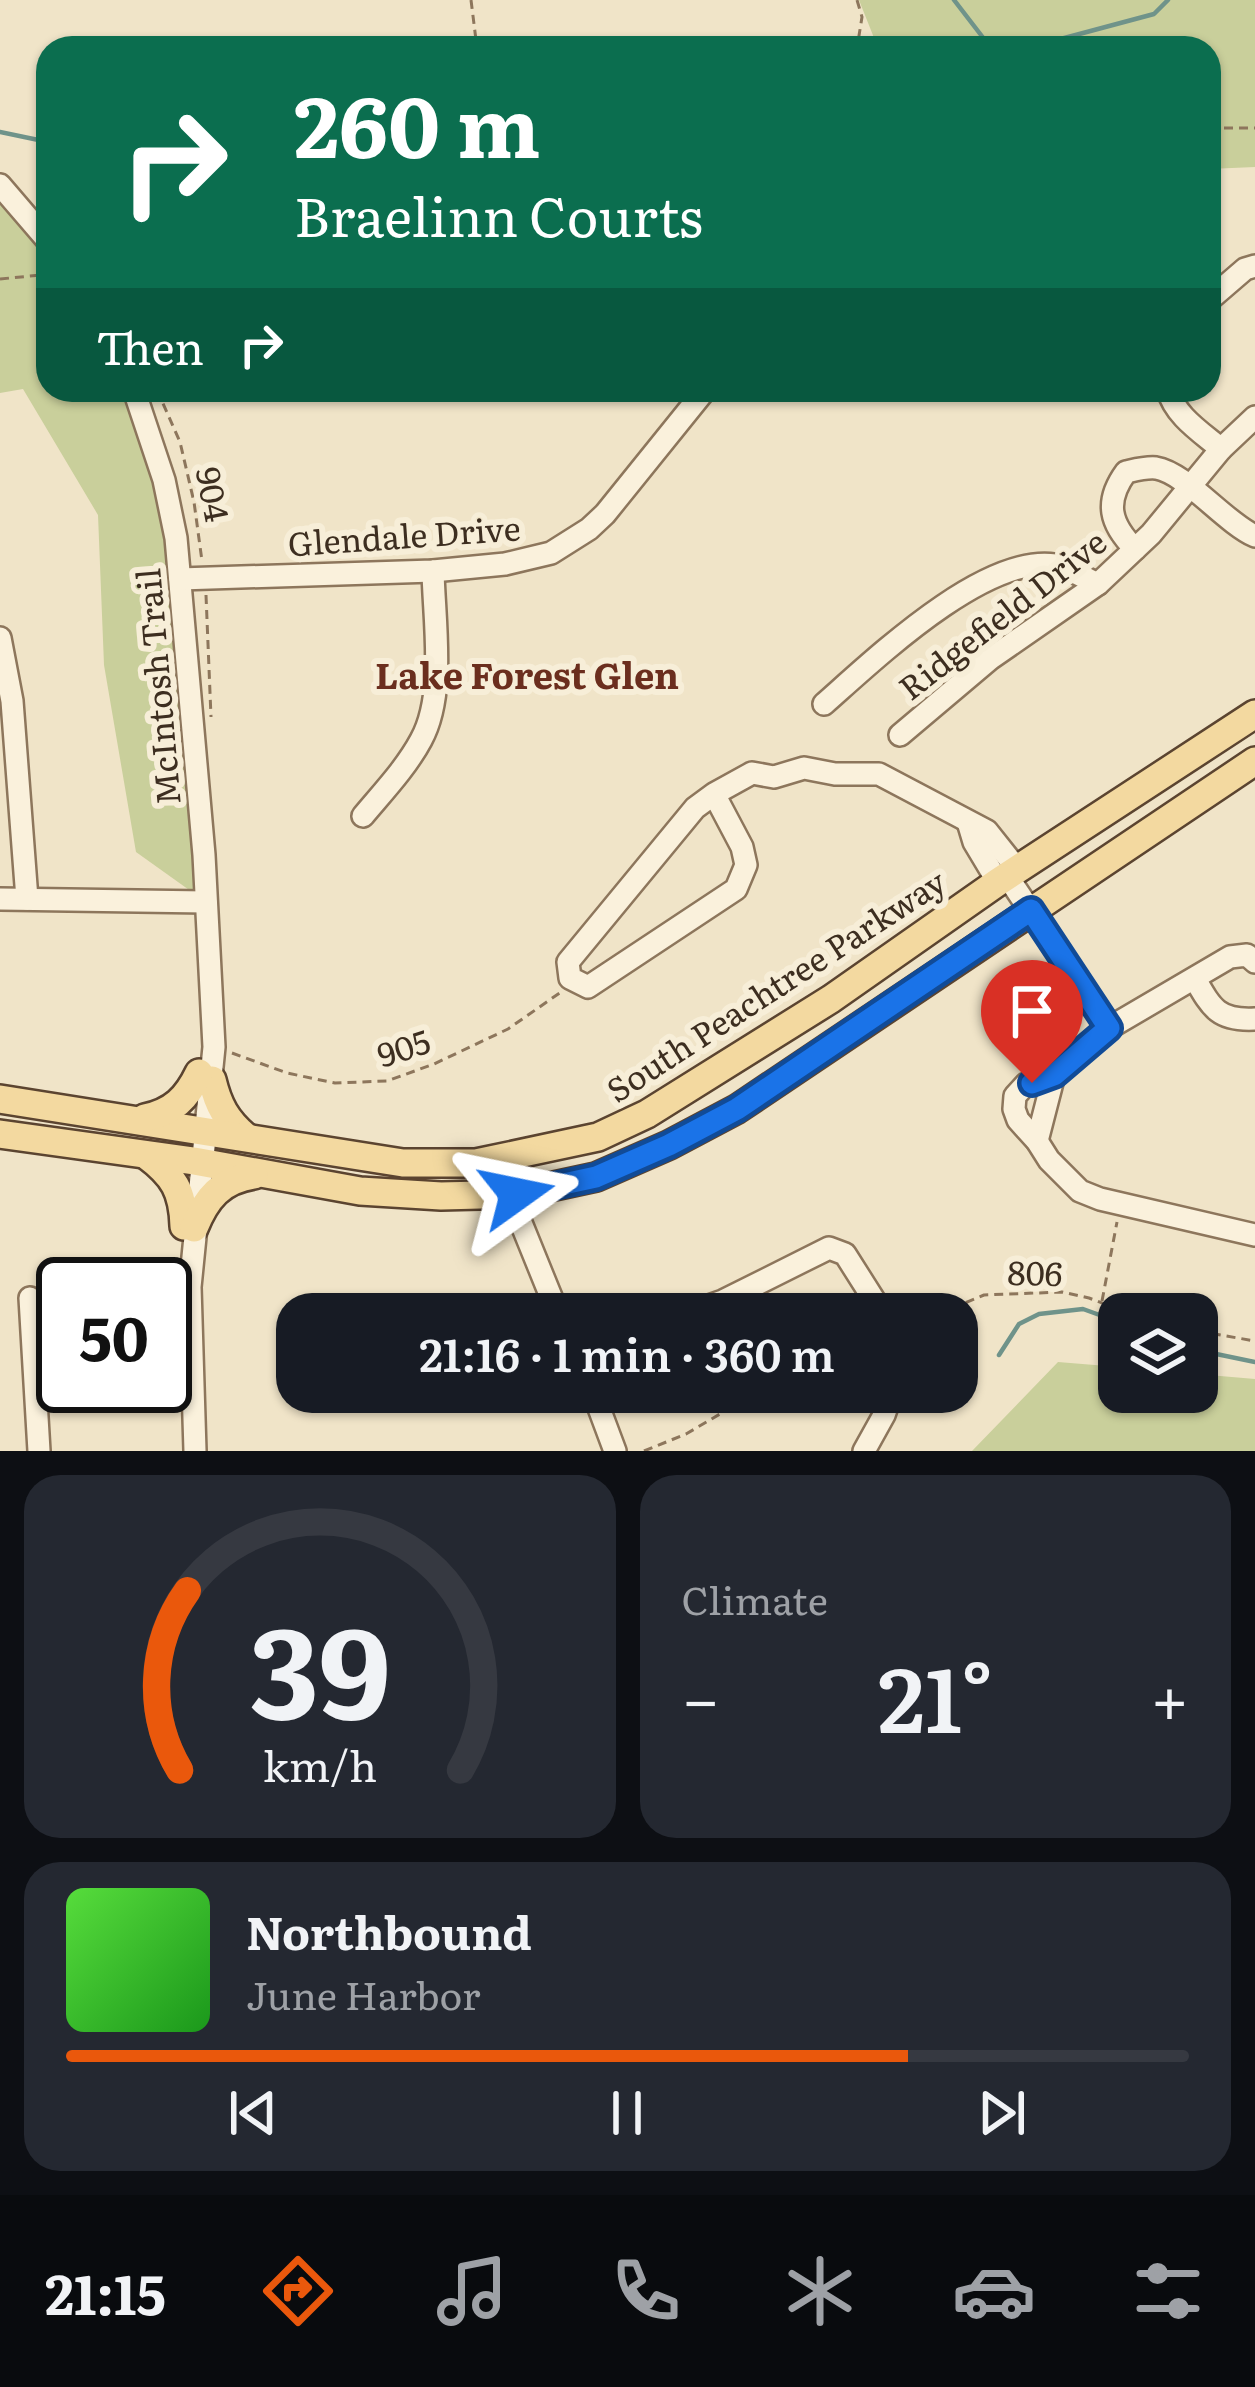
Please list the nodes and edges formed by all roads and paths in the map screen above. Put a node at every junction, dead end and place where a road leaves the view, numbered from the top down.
1 (471, 0) edge
2 (856, 0) edge
3 (476, 36) edge
4 (859, 36) edge
5 (1221, 128) edge
6 (1255, 128) edge
7 (0, 185) edge
8 (36, 227) edge
9 (1255, 266) edge
10 (36, 275) edge
11 (0, 279) edge
12 (1221, 290) edge
13 (138, 402) edge
14 (162, 402) edge
15 (695, 402) edge
16 (1172, 402) edge
17 (1255, 417) edge
18 (1221, 449) junction
19 (1190, 488) junction
20 (1255, 536) edge
21 (1135, 549) junction
22 (434, 571) junction
23 (180, 579) junction
24 (204, 579) junction
25 (1098, 584) junction
26 (207, 612) dead end
27 (0, 638) edge
28 (824, 704) dead end
29 (1255, 714) edge
30 (900, 735) dead end
31 (1255, 761) edge
32 (714, 794) junction
33 (363, 816) dead end
34 (1008, 876) junction
35 (0, 899) edge
36 (27, 899) junction
37 (206, 902) junction
38 (1031, 910) junction
39 (1255, 962) edge
40 (1195, 979) junction
41 (579, 984) junction
42 (1255, 1019) edge
43 (1109, 1028) junction
44 (226, 1052) dead end
45 (1054, 1075) junction
46 (205, 1077) junction
47 (0, 1100) edge
48 (140, 1119) junction
49 (199, 1129) junction
50 (0, 1134) edge
51 (245, 1137) junction
52 (1037, 1141) junction
53 (146, 1155) junction
54 (508, 1158) junction
55 (195, 1162) junction
56 (260, 1174) junction
57 (517, 1194) junction
58 (1120, 1204) junction
59 (189, 1227) junction
60 (1255, 1235) edge
61 (558, 1293) edge
62 (739, 1293) edge
63 (871, 1293) edge
64 (1104, 1293) edge
65 (978, 1297) edge
66 (30, 1298) dead end
67 (1098, 1302) edge
68 (1218, 1335) edge
69 (1255, 1341) edge
70 (601, 1413) edge
71 (722, 1413) edge
72 (885, 1413) edge
73 (39, 1451) edge
74 (195, 1451) edge
75 (615, 1451) edge
76 (644, 1451) edge
77 (864, 1451) edge

1 - 3 path
2 - 4 path
5 - 6 path
7 - 8 street
9 - 12 street
10 - 11 path
13 - 23 street, McIntosh Trail
14 - 24 path, 904
15 - 22 street, Glendale Drive
16 - 18 street
17 - 18 street, Ridgefield Drive
18 - 19 street, Ridgefield Drive
19 - 20 street
19 - 21 street, Ridgefield Drive
19 - 21 street
21 - 25 street, Ridgefield Drive
22 - 24 street, Glendale Drive
22 - 33 street
23 - 24 street, Glendale Drive
23 - 37 street, McIntosh Trail
24 - 26 path, 904
25 - 28 street
25 - 30 street, Ridgefield Drive
27 - 36 street
29 - 34 main road, South Peachtree Parkway
31 - 38 main road
32 - 34 street
32 - 41 street
32 - 41 street
34 - 38 street
34 - 54 main road, South Peachtree Parkway
35 - 36 street
36 - 37 street
37 - 46 street, McIntosh Trail
38 - 43 street
38 - 57 main road
39 - 40 street
40 - 42 street
40 - 43 street
41 - 44 path, 905
43 - 45 street
45 - 52 street
45 - 52 street
46 - 48 main road
46 - 49 street, McIntosh Trail
46 - 51 main road
47 - 48 main road, South Peachtree Parkway
48 - 49 main road, South Peachtree Parkway
49 - 51 main road, South Peachtree Parkway
49 - 55 street, McIntosh Trail
50 - 53 main road
51 - 54 main road, South Peachtree Parkway
52 - 58 street
53 - 55 main road
53 - 59 main road
54 - 57 street
55 - 56 main road
55 - 59 street, McIntosh Trail
56 - 57 main road
56 - 59 main road
57 - 61 street
58 - 60 street
58 - 64 path
59 - 74 street, McIntosh Trail
62 - 63 street
65 - 67 path, 806
66 - 73 street
68 - 69 path
70 - 75 street
71 - 76 path
72 - 77 street

